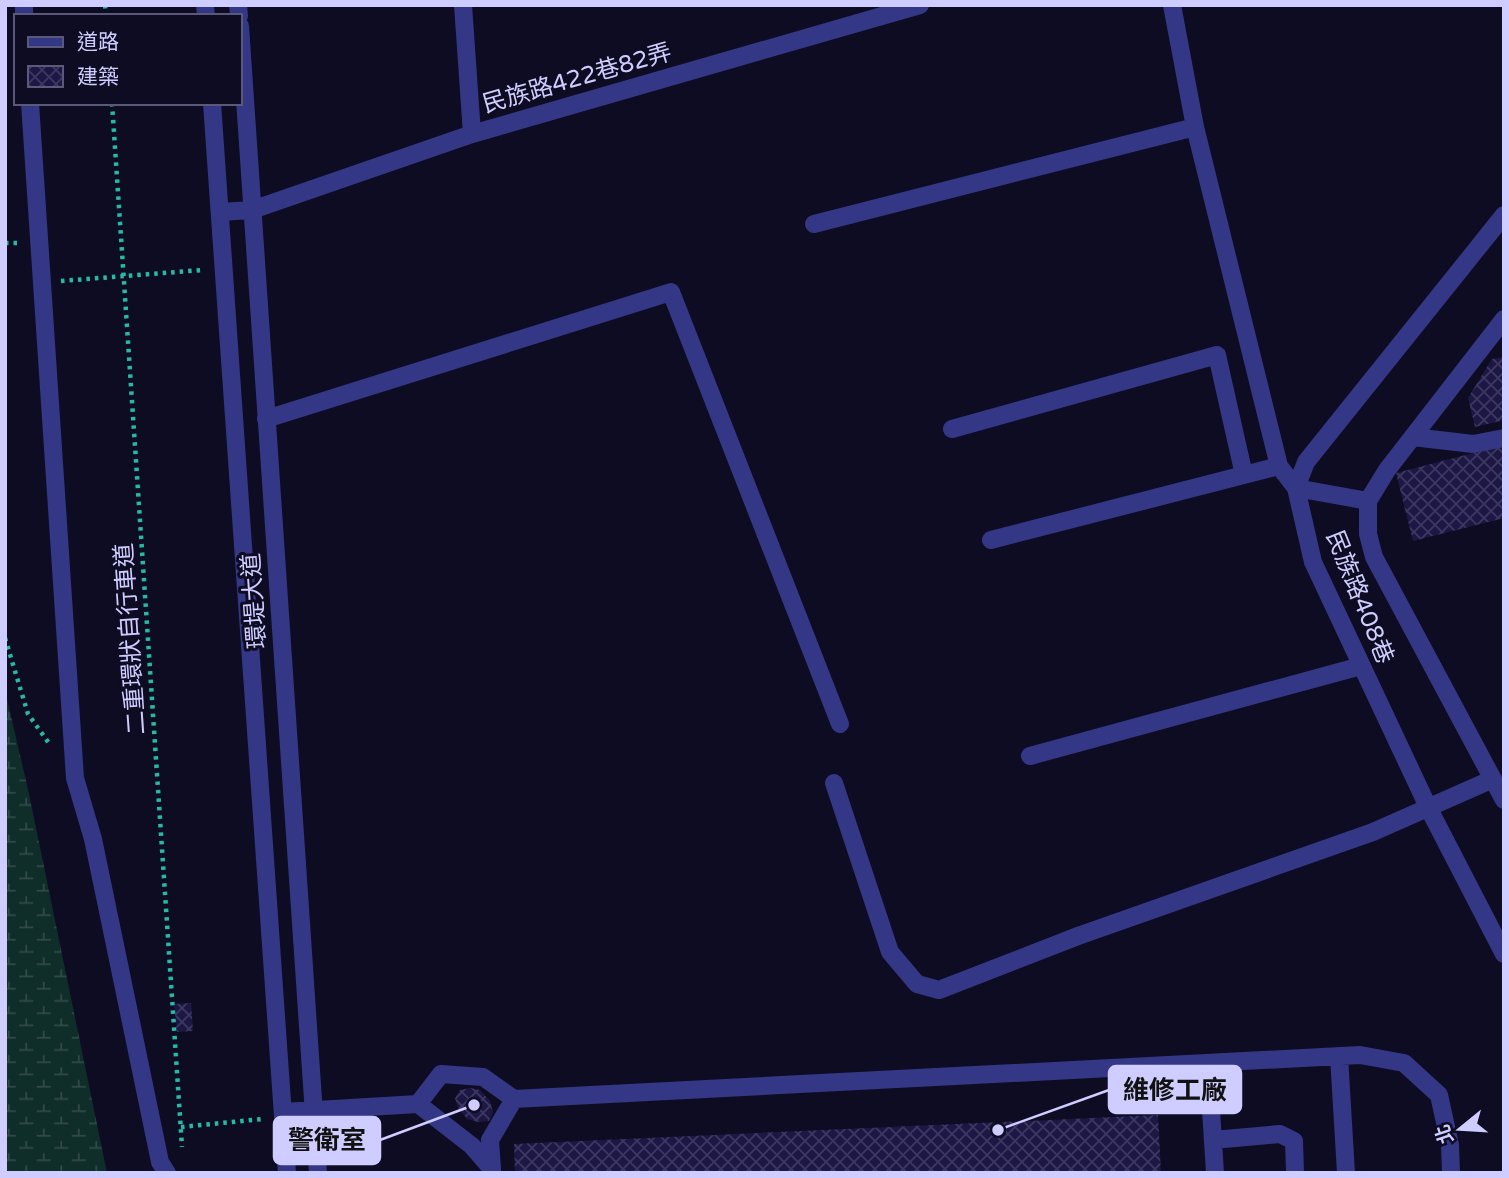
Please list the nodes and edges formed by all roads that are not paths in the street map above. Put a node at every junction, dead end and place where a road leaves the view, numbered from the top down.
1 (463, 5) edge
2 (1172, 5) edge
3 (916, 6) edge
4 (242, 59) edge
5 (30, 105) edge
6 (212, 105) edge
7 (1195, 127) junction
8 (472, 134) junction
9 (251, 210) junction
10 (220, 212) junction
11 (1504, 215) edge
12 (814, 224) dead end
13 (1504, 319) edge
14 (266, 419) junction
15 (952, 429) dead end
16 (1413, 437) junction
17 (1504, 438) edge
18 (1279, 466) junction
19 (1244, 475) junction
20 (1296, 488) junction
21 (1368, 501) junction
22 (991, 540) dead end
23 (1360, 666) junction
24 (840, 724) dead end
25 (1030, 755) dead end
26 (1493, 779) junction
27 (834, 783) dead end
28 (1504, 800) edge
29 (1429, 809) junction
30 (1504, 954) edge
31 (306, 978) junction
32 (275, 981) junction
33 (1339, 1056) junction
34 (1209, 1063) junction
35 (514, 1099) junction
36 (418, 1104) junction
37 (315, 1110) junction
38 (283, 1112) junction
39 (1213, 1140) junction
40 (492, 1171) edge
41 (167, 1173) edge
42 (287, 1173) edge
43 (318, 1173) edge
44 (1215, 1173) edge
45 (1295, 1173) edge
46 (1346, 1173) edge
47 (1451, 1173) edge

1 - 8 street
2 - 7 street
3 - 8 street, 民族路422巷82弄
4 - 9 street, 環堤大道
5 - 41 street
6 - 10 street, 環堤大道
7 - 12 street
7 - 18 street
8 - 9 street, 民族路422巷82弄
9 - 10 street, 民族路422巷82弄
9 - 14 street, 環堤大道
10 - 32 street, 環堤大道
11 - 20 street
13 - 16 street, 民族路408巷
14 - 24 street
14 - 31 street, 環堤大道
15 - 19 street
16 - 17 street
16 - 21 street, 民族路408巷
18 - 19 street
18 - 20 street
19 - 22 street
20 - 21 street
20 - 23 street, 民族路408巷
21 - 26 street, 民族路408巷
23 - 25 street
23 - 29 street, 民族路408巷
26 - 28 street, 民族路408巷
26 - 29 street
27 - 29 street
29 - 30 street, 民族路408巷
31 - 32 street
31 - 37 street, 環堤大道
32 - 38 street, 環堤大道
33 - 34 street
33 - 46 street
33 - 47 street
34 - 35 street
34 - 39 street
35 - 36 street
35 - 40 street
36 - 37 street
36 - 40 street
37 - 38 street
37 - 43 street, 環堤大道
38 - 42 street, 環堤大道
39 - 44 street
39 - 45 street

